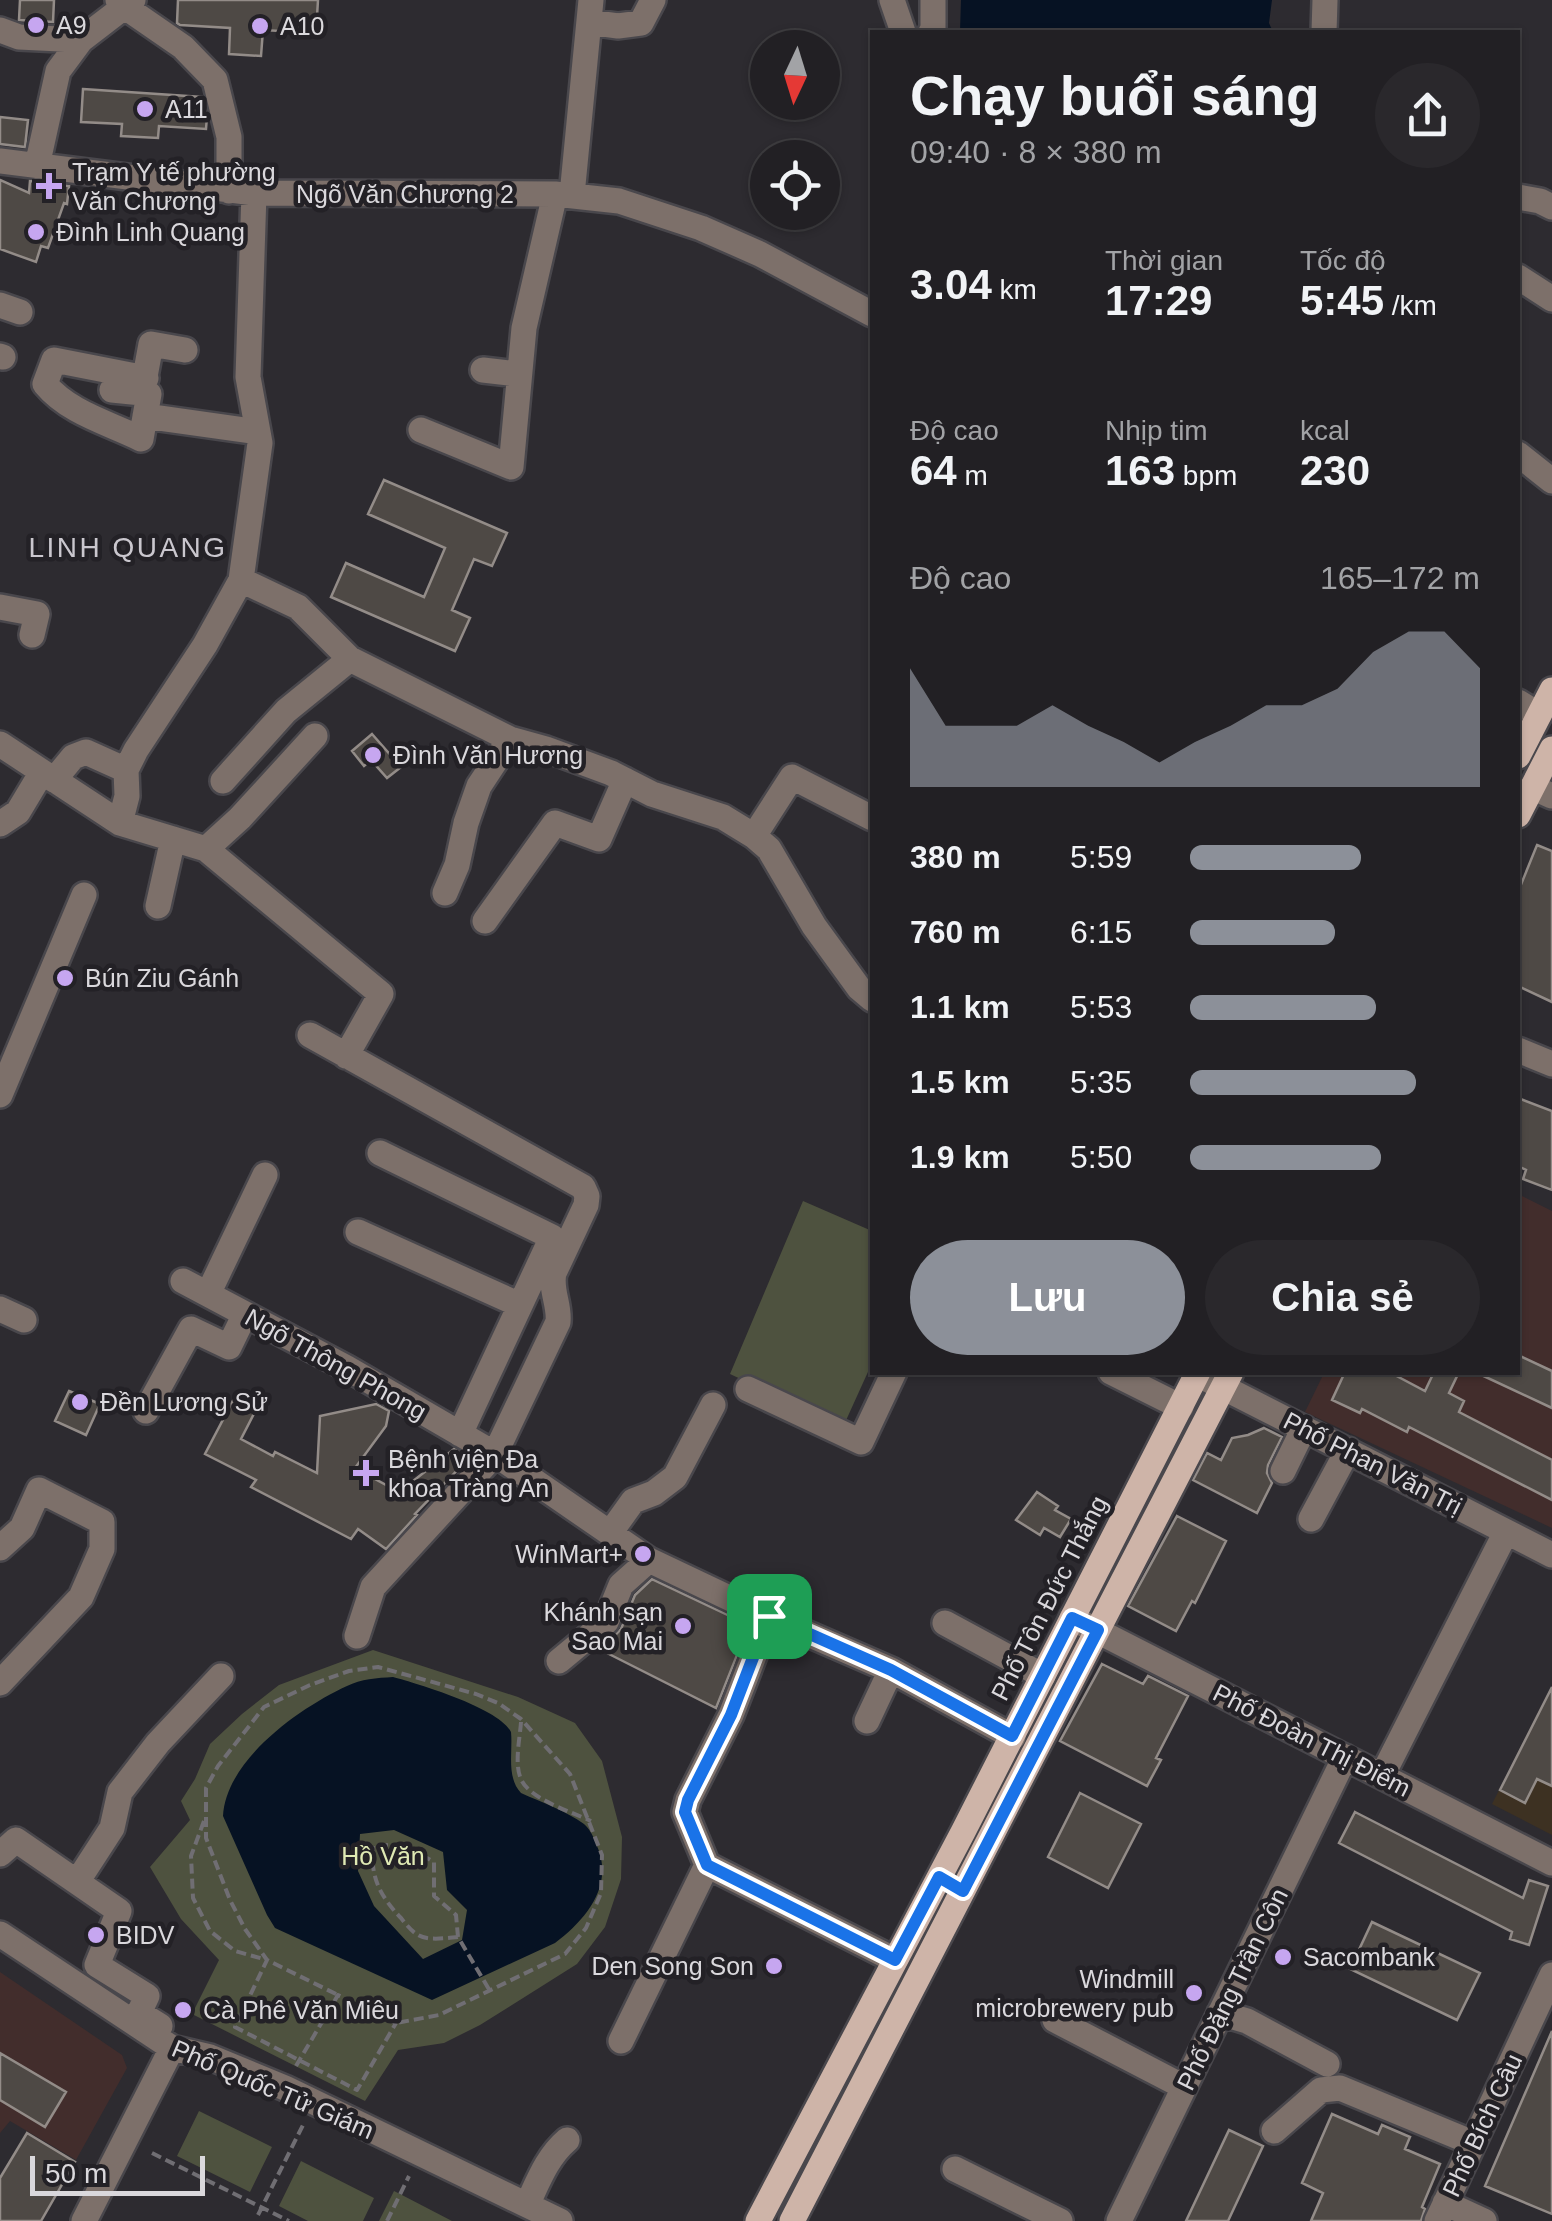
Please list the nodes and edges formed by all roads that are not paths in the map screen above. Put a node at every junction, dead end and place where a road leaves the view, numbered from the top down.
1 (653, 0) edge
2 (892, 0) edge
3 (932, 0) edge
4 (1326, 0) edge
5 (125, 2) edge
6 (590, 11) edge
7 (0, 30) edge
8 (902, 30) edge
9 (932, 30) edge
10 (1324, 30) edge
11 (80, 40) junction
12 (0, 160) edge
13 (37, 166) junction
14 (241, 192) junction
15 (564, 194) junction
16 (1520, 197) edge
17 (1552, 207) edge
18 (1520, 279) edge
19 (1552, 299) edge
20 (870, 309) edge
21 (185, 350) dead end
22 (483, 370) dead end
23 (518, 374) junction
24 (112, 390) dead end
25 (144, 396) junction
26 (421, 430) dead end
27 (258, 432) junction
28 (1520, 456) edge
29 (1552, 481) edge
30 (242, 580) junction
31 (0, 607) edge
32 (32, 634) dead end
33 (350, 659) junction
34 (1552, 690) edge
35 (1528, 709) edge
36 (315, 736) dead end
37 (510, 739) junction
38 (0, 744) edge
39 (1520, 747) edge
40 (1552, 749) edge
41 (126, 770) junction
42 (48, 776) junction
43 (624, 780) junction
44 (223, 781) dead end
45 (1542, 791) edge
46 (1520, 813) edge
47 (870, 817) edge
48 (120, 823) junction
49 (0, 824) edge
50 (754, 836) junction
51 (173, 839) junction
52 (206, 849) junction
53 (445, 893) dead end
54 (84, 896) dead end
55 (158, 906) dead end
56 (486, 921) dead end
57 (870, 997) edge
58 (310, 1035) dead end
59 (1520, 1051) edge
60 (346, 1056) junction
61 (1552, 1064) edge
62 (0, 1095) edge
63 (380, 1153) dead end
64 (265, 1176) dead end
65 (358, 1232) dead end
66 (183, 1281) dead end
67 (208, 1294) junction
68 (520, 1305) junction
69 (0, 1309) edge
70 (246, 1314) junction
71 (24, 1320) dead end
72 (893, 1375) edge
73 (1118, 1375) edge
74 (1195, 1375) edge
75 (1227, 1380) edge
76 (748, 1389) dead end
77 (714, 1405) dead end
78 (1180, 1407) junction
79 (146, 1411) dead end
80 (1304, 1428) junction
81 (460, 1434) junction
82 (1348, 1450) junction
83 (496, 1454) junction
84 (1283, 1472) dead end
85 (1311, 1520) dead end
86 (1506, 1532) junction
87 (610, 1533) junction
88 (0, 1548) edge
89 (1552, 1555) edge
90 (648, 1560) junction
91 (769, 1616) junction
92 (1072, 1618) junction
93 (945, 1624) dead end
94 (1098, 1630) junction
95 (356, 1636) dead end
96 (558, 1661) dead end
97 (891, 1670) junction
98 (221, 1676) dead end
99 (1042, 1676) junction
100 (0, 1684) edge
101 (867, 1721) dead end
102 (1012, 1736) junction
103 (1345, 1757) junction
104 (1382, 1776) junction
105 (0, 1854) edge
106 (1552, 1863) edge
107 (707, 1865) junction
108 (939, 1877) junction
109 (77, 1882) junction
110 (963, 1891) junction
111 (0, 1934) edge
112 (895, 1960) junction
113 (1552, 1975) edge
114 (1220, 2013) junction
115 (1055, 2020) dead end
116 (621, 2041) dead end
117 (176, 2049) junction
118 (1327, 2064) dead end
119 (1184, 2087) junction
120 (1274, 2131) dead end
121 (566, 2140) dead end
122 (1473, 2143) junction
123 (955, 2168) dead end
124 (527, 2205) junction
125 (1441, 2212) edge
126 (84, 2221) edge
127 (560, 2221) edge
128 (758, 2221) edge
129 (792, 2221) edge
130 (1060, 2221) edge
131 (1118, 2221) edge
132 (1484, 2221) edge

1 - 6 street
2 - 8 street
3 - 9 street
4 - 10 street
5 - 11 street
5 - 14 street
6 - 15 street
7 - 11 street
11 - 13 street
12 - 13 street, Ngõ Văn Chương 2
13 - 14 street, Ngõ Văn Chương 2
14 - 15 street, Ngõ Văn Chương 2
14 - 27 street
15 - 20 street, Ngõ Văn Chương 2
15 - 23 street
16 - 17 street
18 - 19 street
21 - 25 street
22 - 23 street
23 - 26 street
24 - 25 street
25 - 27 street
27 - 30 street
28 - 29 street
30 - 33 street
30 - 41 street
31 - 32 street
33 - 37 street
33 - 44 street
34 - 35 main road
35 - 39 main road
36 - 52 street
37 - 43 street
37 - 53 street
38 - 42 street
40 - 45 main road
41 - 42 street
41 - 48 street
42 - 48 street
42 - 49 street
43 - 50 street
43 - 56 street
45 - 46 main road
47 - 50 street
48 - 51 street
50 - 57 street
51 - 52 street
51 - 55 street
52 - 60 street
54 - 62 street
58 - 60 street
59 - 61 street
60 - 83 street
63 - 68 street
64 - 67 street
65 - 68 street
66 - 67 street, Ngõ Thông Phong
67 - 70 street, Ngõ Thông Phong
68 - 81 street
69 - 71 street
70 - 79 street
70 - 81 street, Ngõ Thông Phong
72 - 76 street
73 - 78 street
74 - 78 main road, Phố Tôn Đức Thắng
75 - 80 street, Phố Phan Văn Trị
75 - 94 main road
77 - 87 street
78 - 92 main road, Phố Tôn Đức Thắng
80 - 82 street, Phố Phan Văn Trị
80 - 84 street
81 - 83 street, Ngõ Thông Phong
82 - 85 street
82 - 86 street, Phố Phan Văn Trị
83 - 87 street, Ngõ Thông Phong
83 - 95 street
86 - 89 street, Phố Phan Văn Trị
86 - 104 street
87 - 90 street, Ngõ Thông Phong
88 - 100 street
90 - 91 street, Ngõ Thông Phong
90 - 96 street
91 - 97 street, Ngõ Thông Phong
91 - 107 street
92 - 94 street, Phố Đoàn Thị Điểm
92 - 99 main road, Phố Tôn Đức Thắng
93 - 99 street
94 - 103 street, Phố Đoàn Thị Điểm
94 - 110 main road
97 - 101 street
97 - 102 street, Ngõ Thông Phong
98 - 109 street
99 - 102 main road, Phố Tôn Đức Thắng
102 - 108 main road, Phố Tôn Đức Thắng
103 - 104 street, Phố Đoàn Thị Điểm
103 - 114 street, Phố Đặng Trần Côn
104 - 106 street, Phố Đoàn Thị Điểm
105 - 109 street
107 - 112 street
107 - 116 street
108 - 110 main road
108 - 112 main road, Phố Tôn Đức Thắng
109 - 117 street
110 - 129 main road
111 - 117 street, Phố Quốc Tử Giám
112 - 128 main road, Phố Tôn Đức Thắng
113 - 122 street, Phố Bích Câu
114 - 118 street
114 - 119 street, Phố Đặng Trần Côn
115 - 119 street
117 - 124 street, Phố Quốc Tử Giám
117 - 126 street
119 - 131 street, Phố Đặng Trần Côn
120 - 122 street
121 - 124 street
122 - 125 street, Phố Bích Câu
123 - 130 street
124 - 127 street, Phố Quốc Tử Giám
125 - 132 street

